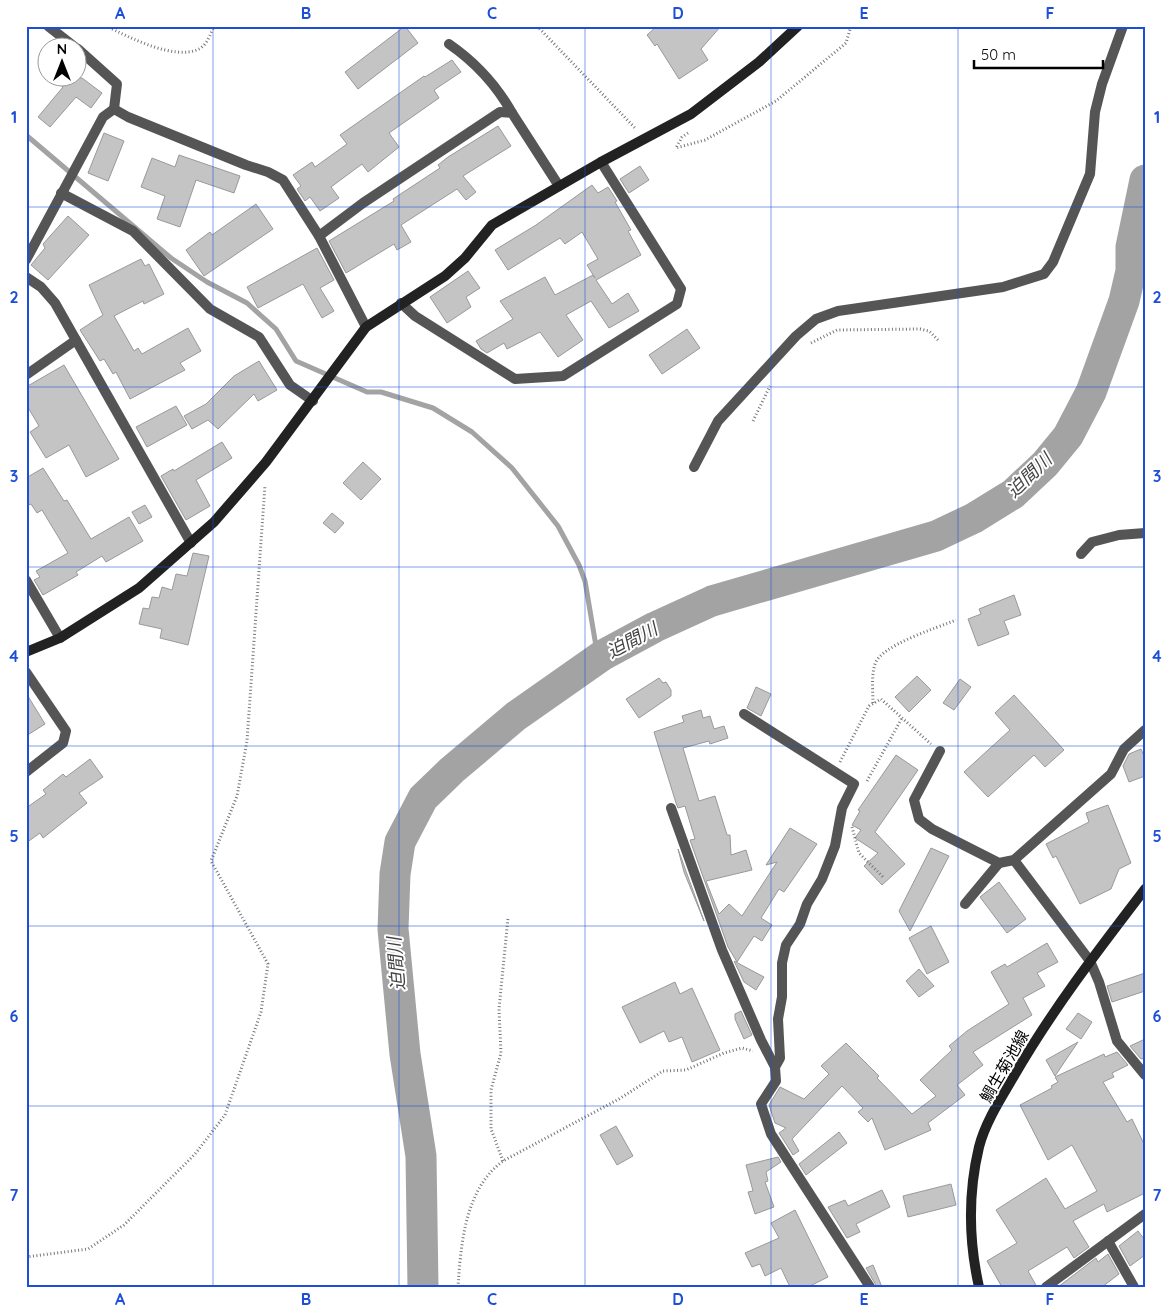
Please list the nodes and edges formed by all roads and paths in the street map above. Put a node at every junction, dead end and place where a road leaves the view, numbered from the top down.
1 (48, 26) edge
2 (106, 26) edge
3 (214, 26) edge
4 (537, 26) edge
5 (798, 26) edge
6 (851, 26) edge
7 (1123, 26) edge
8 (64, 38) edge
9 (449, 44) dead end
10 (88, 58) edge
11 (114, 109) junction
12 (512, 113) junction
13 (696, 127) dead end
14 (645, 138) junction
15 (601, 162) junction
16 (560, 186) junction
17 (61, 193) junction
18 (319, 236) junction
19 (26, 260) edge
20 (26, 276) edge
21 (401, 304) junction
22 (366, 327) junction
23 (76, 340) junction
24 (939, 340) dead end
25 (804, 347) dead end
26 (26, 375) edge
27 (774, 380) dead end
28 (313, 401) junction
29 (753, 420) dead end
30 (266, 462) junction
31 (694, 467) dead end
32 (1145, 533) edge
33 (191, 543) junction
34 (1081, 554) dead end
35 (26, 580) edge
36 (956, 620) dead end
37 (60, 638) junction
38 (26, 652) edge
39 (26, 672) edge
40 (873, 704) junction
41 (744, 714) dead end
42 (902, 718) junction
43 (1145, 730) edge
44 (940, 751) joint
45 (26, 772) edge
46 (835, 772) junction
47 (863, 787) dead end
48 (671, 808) dead end
49 (851, 821) dead end
50 (1014, 860) junction
51 (999, 863) junction
52 (883, 876) dead end
53 (1145, 889) edge
54 (964, 904) dead end
55 (508, 918) dead end
56 (1090, 961) junction
57 (756, 1052) dead end
58 (775, 1067) junction
59 (1145, 1075) edge
60 (503, 1161) junction
61 (1145, 1214) edge
62 (1108, 1241) junction
63 (26, 1257) edge
64 (458, 1287) edge
65 (870, 1287) edge
66 (979, 1287) edge
67 (1046, 1287) edge
68 (1134, 1287) edge

1 - 8 street
2 - 3 path
4 - 14 path
5 - 14 street
6 - 13 path
7 - 31 street
9 - 12 street
10 - 11 street
11 - 17 street
11 - 18 street
12 - 16 street
12 - 18 street
14 - 15 street
15 - 16 street
15 - 21 street
16 - 21 street
17 - 19 street
17 - 28 street
18 - 22 street
20 - 23 street
21 - 22 street
22 - 28 street
23 - 26 street
23 - 33 street
24 - 25 path
27 - 29 path
28 - 30 street
30 - 33 street
30 - 63 path
32 - 34 street
33 - 37 street
35 - 37 street
36 - 40 path
37 - 38 street
39 - 45 street
40 - 42 path
40 - 46 path
41 - 46 street
42 - 44 path
42 - 47 path
43 - 50 street
44 - 51 street
46 - 58 street
48 - 58 street
49 - 52 path
50 - 51 street
50 - 56 street
51 - 54 street
53 - 56 street, 鯛生菊池線
55 - 60 path
56 - 59 street
56 - 66 street, 鯛生菊池線
57 - 60 path
58 - 65 street
60 - 64 path
61 - 62 street
62 - 67 street
62 - 68 street

